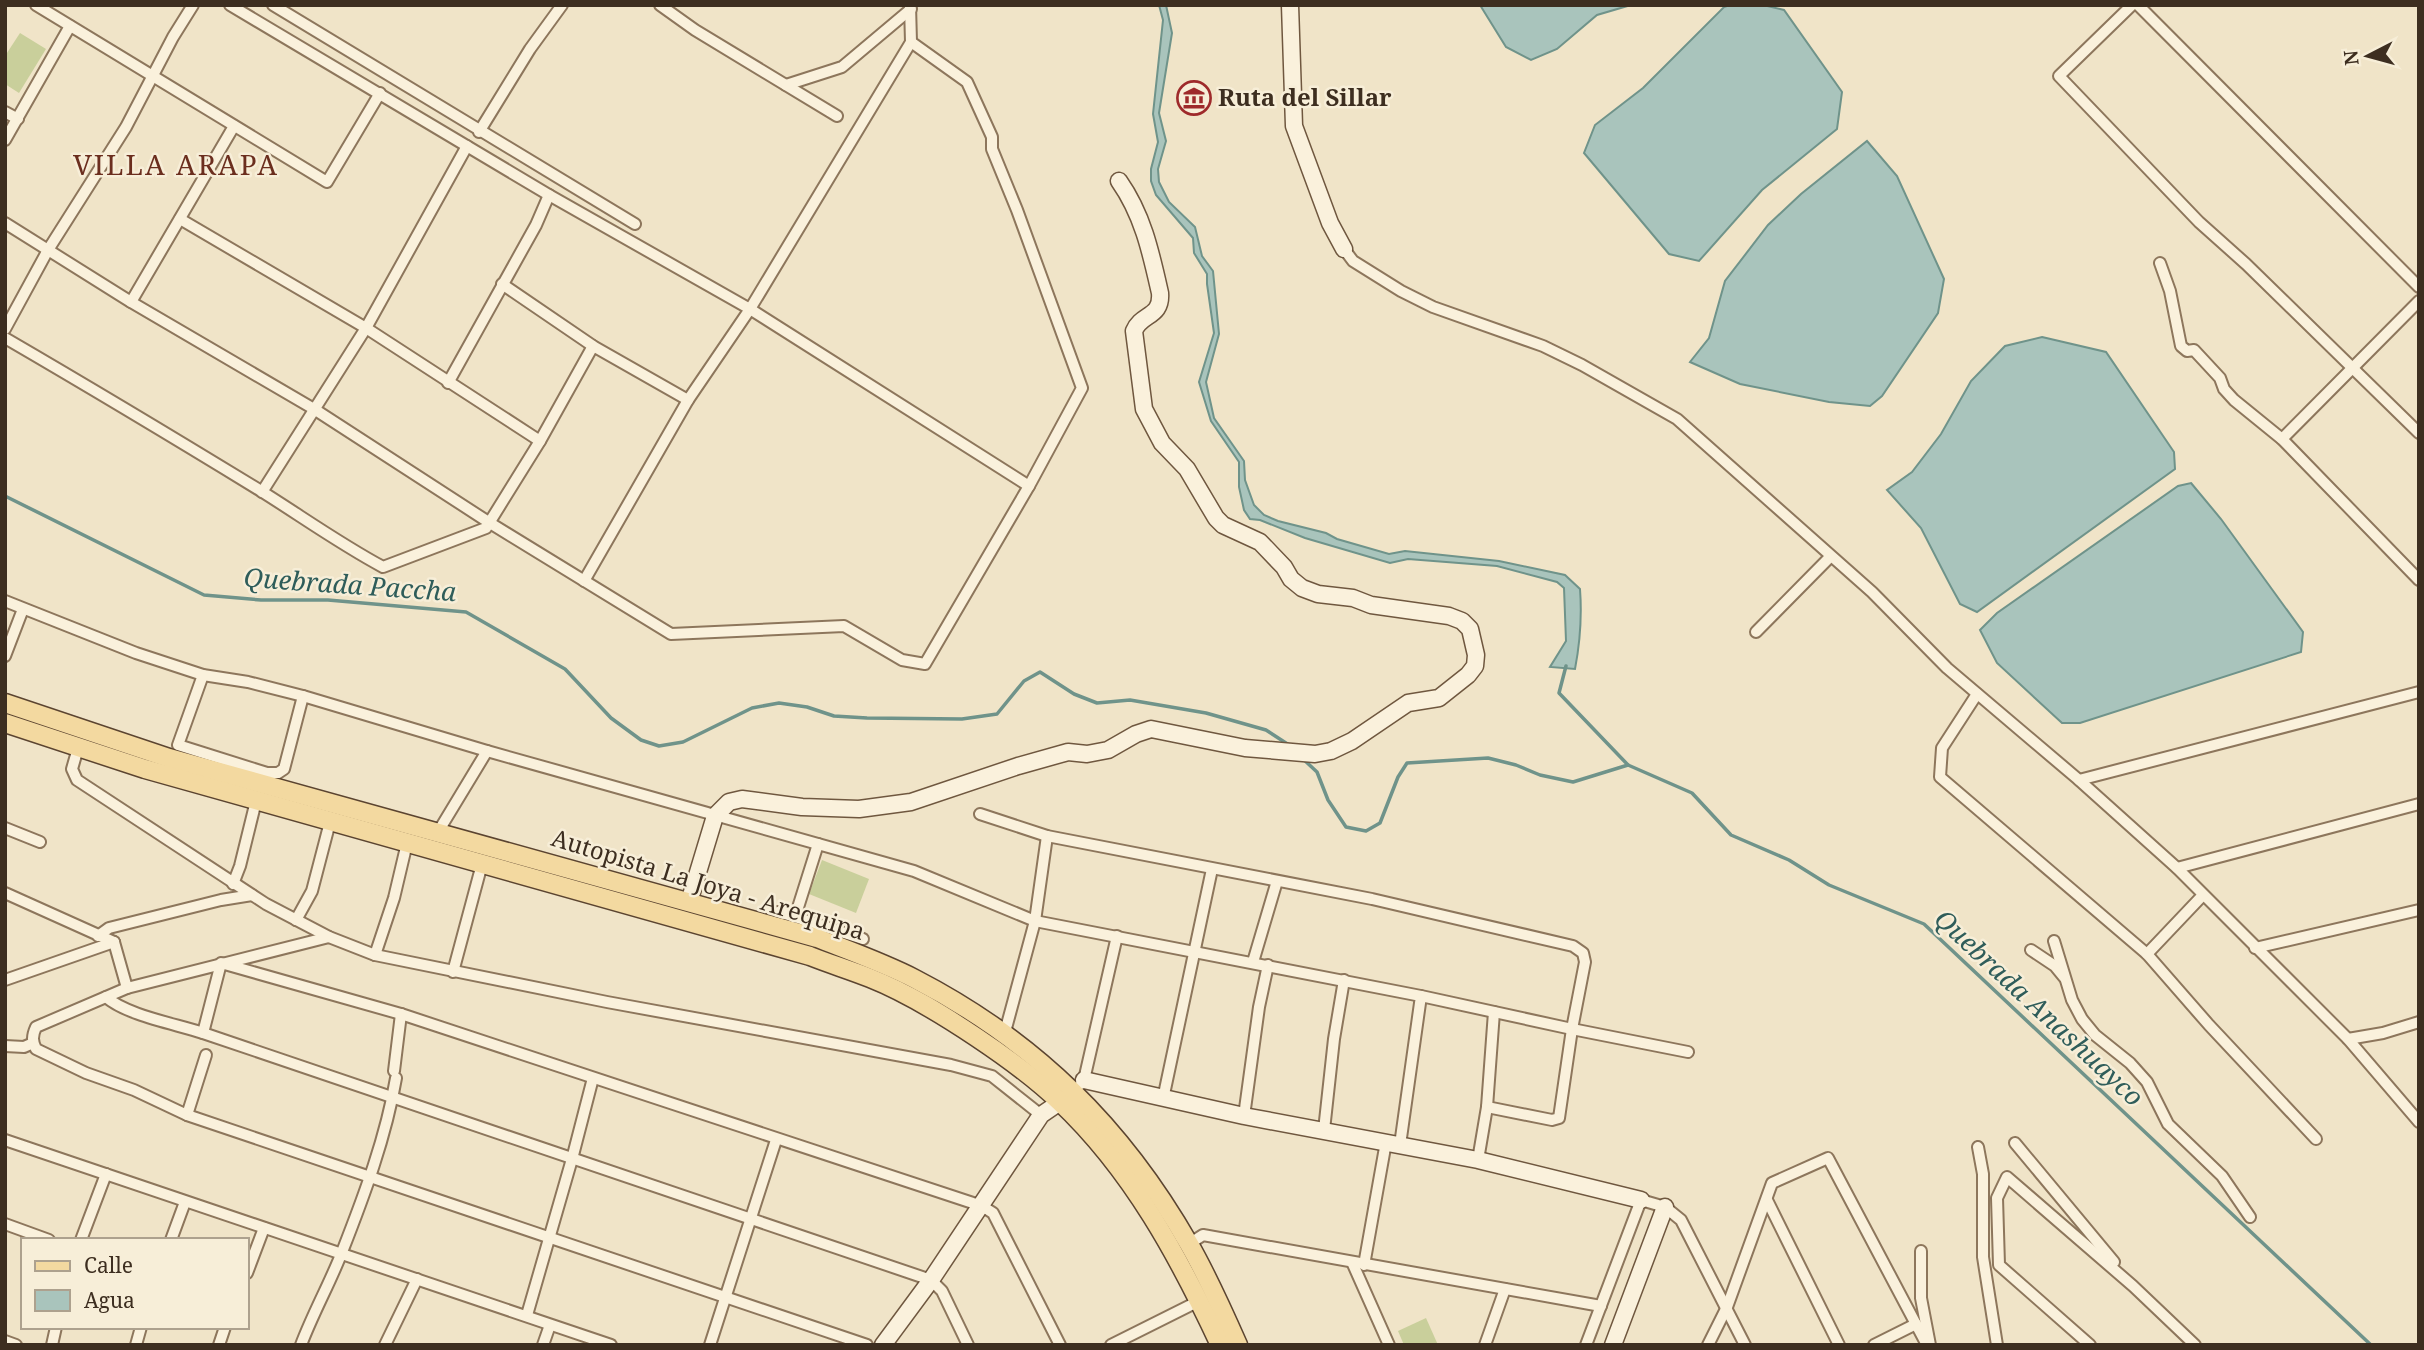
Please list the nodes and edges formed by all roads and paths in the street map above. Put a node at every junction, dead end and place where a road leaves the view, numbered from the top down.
1 (36, 5) edge
2 (193, 5) edge
3 (230, 5) edge
4 (272, 5) edge
5 (562, 5) edge
6 (660, 5) edge
7 (1290, 5) edge
8 (2132, 5) edge
9 (2138, 5) edge
10 (911, 7) edge
11 (70, 26) junction
12 (911, 42) junction
13 (152, 77) junction
14 (786, 85) junction
15 (380, 93) junction
16 (5, 112) edge
17 (837, 117) dead end
18 (18, 119) junction
19 (234, 126) junction
20 (480, 132) junction
21 (5, 140) edge
22 (467, 146) junction
23 (1119, 181) dead end
24 (550, 195) junction
25 (180, 219) junction
26 (5, 223) edge
27 (635, 224) dead end
28 (1344, 249) joint
29 (48, 250) junction
30 (2160, 263) dead end
31 (502, 284) junction
32 (2419, 287) edge
33 (2419, 301) edge
34 (131, 302) junction
35 (750, 309) junction
36 (366, 328) junction
37 (5, 329) edge
38 (5, 338) edge
39 (593, 345) junction
40 (2353, 367) junction
41 (448, 383) junction
42 (688, 400) junction
43 (314, 409) junction
44 (2419, 433) edge
45 (2282, 439) junction
46 (540, 441) junction
47 (1029, 486) junction
48 (262, 492) junction
49 (489, 523) junction
50 (1830, 557) junction
51 (2419, 580) edge
52 (584, 581) junction
53 (5, 601) edge
54 (23, 608) junction
55 (1756, 632) dead end
56 (5, 656) edge
57 (203, 675) junction
58 (2419, 692) edge
59 (1977, 694) junction
60 (303, 696) junction
61 (5, 703) edge
62 (5, 723) edge
63 (78, 748) junction
64 (487, 751) junction
65 (265, 778) junction
66 (2079, 780) junction
67 (256, 801) junction
68 (2419, 804) edge
69 (980, 814) dead end
70 (715, 816) junction
71 (330, 822) junction
72 (5, 828) edge
73 (438, 832) junction
74 (1047, 836) junction
75 (40, 842) dead end
76 (407, 843) junction
77 (818, 844) junction
78 (482, 864) junction
79 (2177, 868) junction
80 (1212, 869) junction
81 (1277, 881) junction
82 (233, 884) junction
83 (5, 894) edge
84 (252, 895) junction
85 (2203, 895) junction
86 (689, 902) junction
87 (2419, 910) edge
88 (778, 912) dead end
89 (795, 917) junction
90 (296, 920) junction
91 (1035, 921) junction
92 (98, 936) junction
93 (1117, 936) junction
94 (329, 937) junction
95 (863, 939) dead end
96 (114, 942) junction
97 (2054, 942) dead end
98 (2255, 948) junction
99 (2031, 950) dead end
100 (1194, 951) junction
101 (2147, 954) junction
102 (375, 955) junction
103 (1253, 962) junction
104 (221, 963) junction
105 (1268, 965) junction
106 (453, 972) junction
107 (2066, 979) junction
108 (5, 980) edge
109 (1344, 980) junction
110 (127, 988) junction
111 (1421, 996) junction
112 (106, 997) junction
113 (1494, 1012) junction
114 (401, 1014) junction
115 (2419, 1022) edge
116 (1572, 1029) junction
117 (1005, 1032) junction
118 (203, 1033) junction
119 (2348, 1040) junction
120 (33, 1043) junction
121 (5, 1046) edge
122 (1688, 1052) dead end
123 (205, 1055) dead end
124 (593, 1077) junction
125 (1073, 1091) junction
126 (393, 1098) junction
127 (1163, 1099) junction
128 (1487, 1107) junction
129 (187, 1115) junction
130 (1041, 1115) junction
131 (1244, 1116) junction
132 (2419, 1122) edge
133 (1324, 1130) junction
134 (2316, 1139) dead end
135 (5, 1140) edge
136 (776, 1140) junction
137 (1393, 1143) junction
138 (2015, 1143) dead end
139 (1978, 1147) dead end
140 (572, 1160) junction
141 (1478, 1160) junction
142 (106, 1174) junction
143 (368, 1177) junction
144 (1641, 1200) junction
145 (1767, 1200) junction
146 (185, 1202) junction
147 (982, 1206) junction
148 (1665, 1207) junction
149 (2249, 1217) dead end
150 (752, 1219) junction
151 (5, 1224) edge
152 (264, 1228) junction
153 (44, 1238) edge
154 (83, 1238) edge
155 (172, 1238) edge
156 (549, 1239) junction
157 (1189, 1244) junction
158 (1921, 1251) dead end
159 (341, 1254) junction
160 (1352, 1262) junction
161 (1364, 1265) junction
162 (248, 1270) edge
163 (417, 1279) junction
164 (931, 1280) junction
165 (2133, 1286) junction
166 (1505, 1289) junction
167 (725, 1297) junction
168 (1199, 1301) junction
169 (1601, 1306) junction
170 (1727, 1307) junction
171 (527, 1315) junction
172 (1916, 1324) junction
173 (550, 1325) junction
174 (5, 1341) edge
175 (2193, 1344) edge
176 (16, 1345) edge
177 (301, 1345) edge
178 (385, 1345) edge
179 (543, 1345) edge
180 (611, 1345) edge
181 (710, 1345) edge
182 (867, 1345) edge
183 (883, 1345) edge
184 (968, 1345) edge
185 (1060, 1345) edge
186 (1111, 1345) edge
187 (1220, 1345) edge
188 (1238, 1345) edge
189 (1389, 1345) edge
190 (1485, 1345) edge
191 (1586, 1345) edge
192 (1612, 1345) edge
193 (1708, 1345) edge
194 (1745, 1345) edge
195 (1839, 1345) edge
196 (1874, 1345) edge
197 (1929, 1345) edge
198 (1997, 1345) edge
199 (2090, 1345) edge

1 - 11 street
2 - 13 street
3 - 15 street
4 - 20 street
5 - 20 street
6 - 14 street
7 - 28 street
8 - 40 street
9 - 32 street
10 - 12 street
10 - 14 street
11 - 13 street
11 - 18 street
12 - 35 street
12 - 47 street
13 - 19 street
13 - 29 street
14 - 17 street
15 - 19 street
15 - 22 street
16 - 18 street
18 - 21 street
19 - 25 street
20 - 27 street
22 - 24 street
22 - 36 street
23 - 70 street
24 - 31 street
24 - 35 street
25 - 34 street
25 - 36 street
26 - 29 street
28 - 50 street
29 - 34 street
29 - 37 street
30 - 45 street
31 - 39 street
31 - 41 street
33 - 40 street
34 - 43 street
35 - 42 street
35 - 47 street
36 - 41 street
36 - 43 street
38 - 48 street
39 - 42 street
39 - 46 street
40 - 44 street
40 - 45 street
41 - 46 street
42 - 52 street
43 - 48 street
43 - 49 street
45 - 51 street
46 - 49 street
47 - 52 street
48 - 49 street
49 - 52 street
50 - 55 street
50 - 59 street
53 - 54 street
54 - 56 street
54 - 57 street
57 - 60 street
57 - 65 street
58 - 66 street
59 - 66 street
59 - 101 street
60 - 64 street
60 - 65 street
61 - 65 main road, Autopista La Joya - Arequipa
62 - 63 main road, Autopista La Joya - Arequipa
63 - 67 main road, Autopista La Joya - Arequipa
63 - 82 street
64 - 70 street
64 - 73 street
65 - 73 main road, Autopista La Joya - Arequipa
66 - 79 street
67 - 71 main road, Autopista La Joya - Arequipa
67 - 82 street
68 - 79 street
69 - 74 street
70 - 77 street
70 - 86 street
71 - 76 main road, Autopista La Joya - Arequipa
71 - 90 street
72 - 75 street
73 - 86 main road, Autopista La Joya - Arequipa
74 - 80 street
74 - 91 street
76 - 78 main road, Autopista La Joya - Arequipa
76 - 102 street
77 - 89 street
77 - 91 street
78 - 106 street
78 - 125 main road, Autopista La Joya - Arequipa
79 - 85 street
80 - 81 street
80 - 100 street
81 - 103 street
81 - 116 street
82 - 84 street
83 - 92 street
84 - 90 street
84 - 92 street
85 - 98 street
85 - 101 street
86 - 117 main road, Autopista La Joya - Arequipa
87 - 98 street
88 - 89 street
89 - 95 street
90 - 94 street
91 - 93 street
91 - 117 street
92 - 96 street
93 - 100 street
93 - 125 street
94 - 102 street
94 - 104 street
96 - 108 street
96 - 110 street
97 - 107 street
98 - 119 street
99 - 107 street
100 - 103 street
100 - 127 street
101 - 134 street
102 - 106 street
103 - 105 street
104 - 110 street
104 - 114 street
104 - 118 street
105 - 109 street
105 - 131 street
106 - 130 street
107 - 149 street
109 - 111 street
109 - 133 street
110 - 112 street
111 - 113 street
111 - 137 street
112 - 118 street
112 - 120 street
113 - 116 street
113 - 128 street
114 - 124 street
114 - 126 street
115 - 119 street
116 - 122 street
116 - 128 street
117 - 125 main road, Autopista La Joya - Arequipa
118 - 126 street
119 - 132 street
120 - 121 street
120 - 129 street
123 - 129 street
124 - 136 street
124 - 140 street
125 - 127 street
125 - 130 street
125 - 157 main road, Autopista La Joya - Arequipa
125 - 168 main road, Autopista La Joya - Arequipa
126 - 140 street
126 - 143 street
127 - 131 street
128 - 141 street
129 - 143 street
130 - 147 street
131 - 133 street
133 - 137 street
135 - 142 street
136 - 147 street
136 - 150 street
137 - 141 street
137 - 161 street
138 - 165 street
139 - 198 street
140 - 150 street
140 - 156 street
141 - 144 street
142 - 146 street
142 - 154 street
143 - 156 street
143 - 159 street
144 - 148 street
144 - 169 street
145 - 170 street
145 - 172 street
145 - 195 street
146 - 152 street
146 - 155 street
147 - 164 street
147 - 185 street
148 - 170 street
148 - 192 street
150 - 164 street
150 - 167 street
151 - 153 street
152 - 159 street
152 - 162 street
156 - 167 street
156 - 171 street
157 - 160 street
157 - 188 main road, Autopista La Joya - Arequipa
158 - 197 street
159 - 163 street
159 - 177 street
160 - 161 street
160 - 189 street
161 - 166 street
163 - 171 street
163 - 178 street
164 - 183 street
164 - 184 street
165 - 175 street
165 - 199 street
166 - 169 street
166 - 190 street
167 - 181 street
167 - 182 street
168 - 186 street
168 - 187 main road, Autopista La Joya - Arequipa
169 - 191 street
170 - 193 street
170 - 194 street
171 - 173 street
172 - 196 street
172 - 197 street
173 - 179 street
173 - 180 street
174 - 176 street

